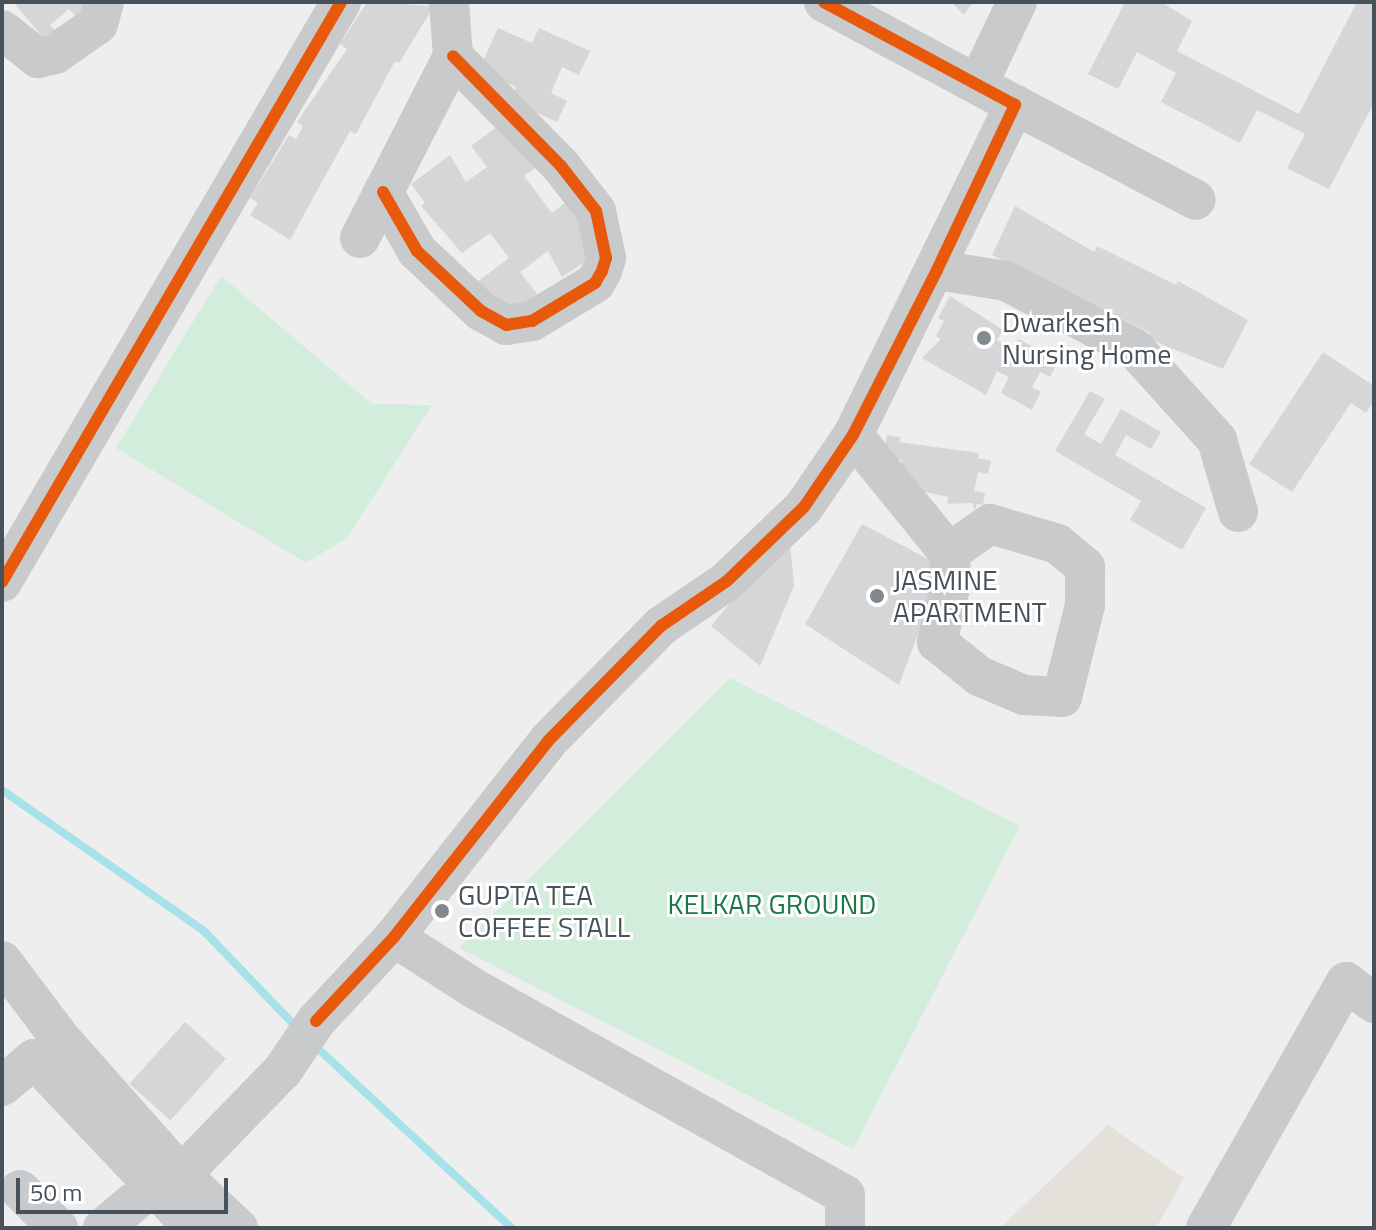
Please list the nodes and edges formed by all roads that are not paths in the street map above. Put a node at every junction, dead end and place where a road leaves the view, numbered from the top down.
1 (104, 2) edge
2 (341, 2) edge
3 (449, 2) edge
4 (824, 2) edge
5 (1017, 2) edge
6 (2, 30) edge
7 (453, 56) junction
8 (978, 84) junction
9 (1015, 105) junction
10 (383, 192) junction
11 (1196, 200) dead end
12 (360, 238) dead end
13 (937, 270) junction
14 (853, 435) junction
15 (1238, 512) dead end
16 (949, 553) junction
17 (2, 582) edge
18 (394, 937) junction
19 (2, 961) edge
20 (1374, 1003) edge
21 (47, 1049) junction
22 (2, 1086) edge
23 (157, 1178) junction
24 (20, 1190) dead end
25 (58, 1228) edge
26 (103, 1228) edge
27 (193, 1228) edge
28 (238, 1228) edge
29 (845, 1228) edge
30 (1206, 1228) edge

1 - 6 street
2 - 17 street
3 - 7 street
4 - 8 street
5 - 8 street
7 - 10 street
7 - 10 street
8 - 9 street
9 - 11 street
9 - 13 street
10 - 12 street
13 - 14 street
13 - 15 street
14 - 16 street
14 - 18 street
16 - 16 street
18 - 23 street
18 - 29 street
19 - 21 street
20 - 30 street
21 - 22 street
21 - 23 street
23 - 26 street
23 - 27 street
23 - 28 street
24 - 25 street

